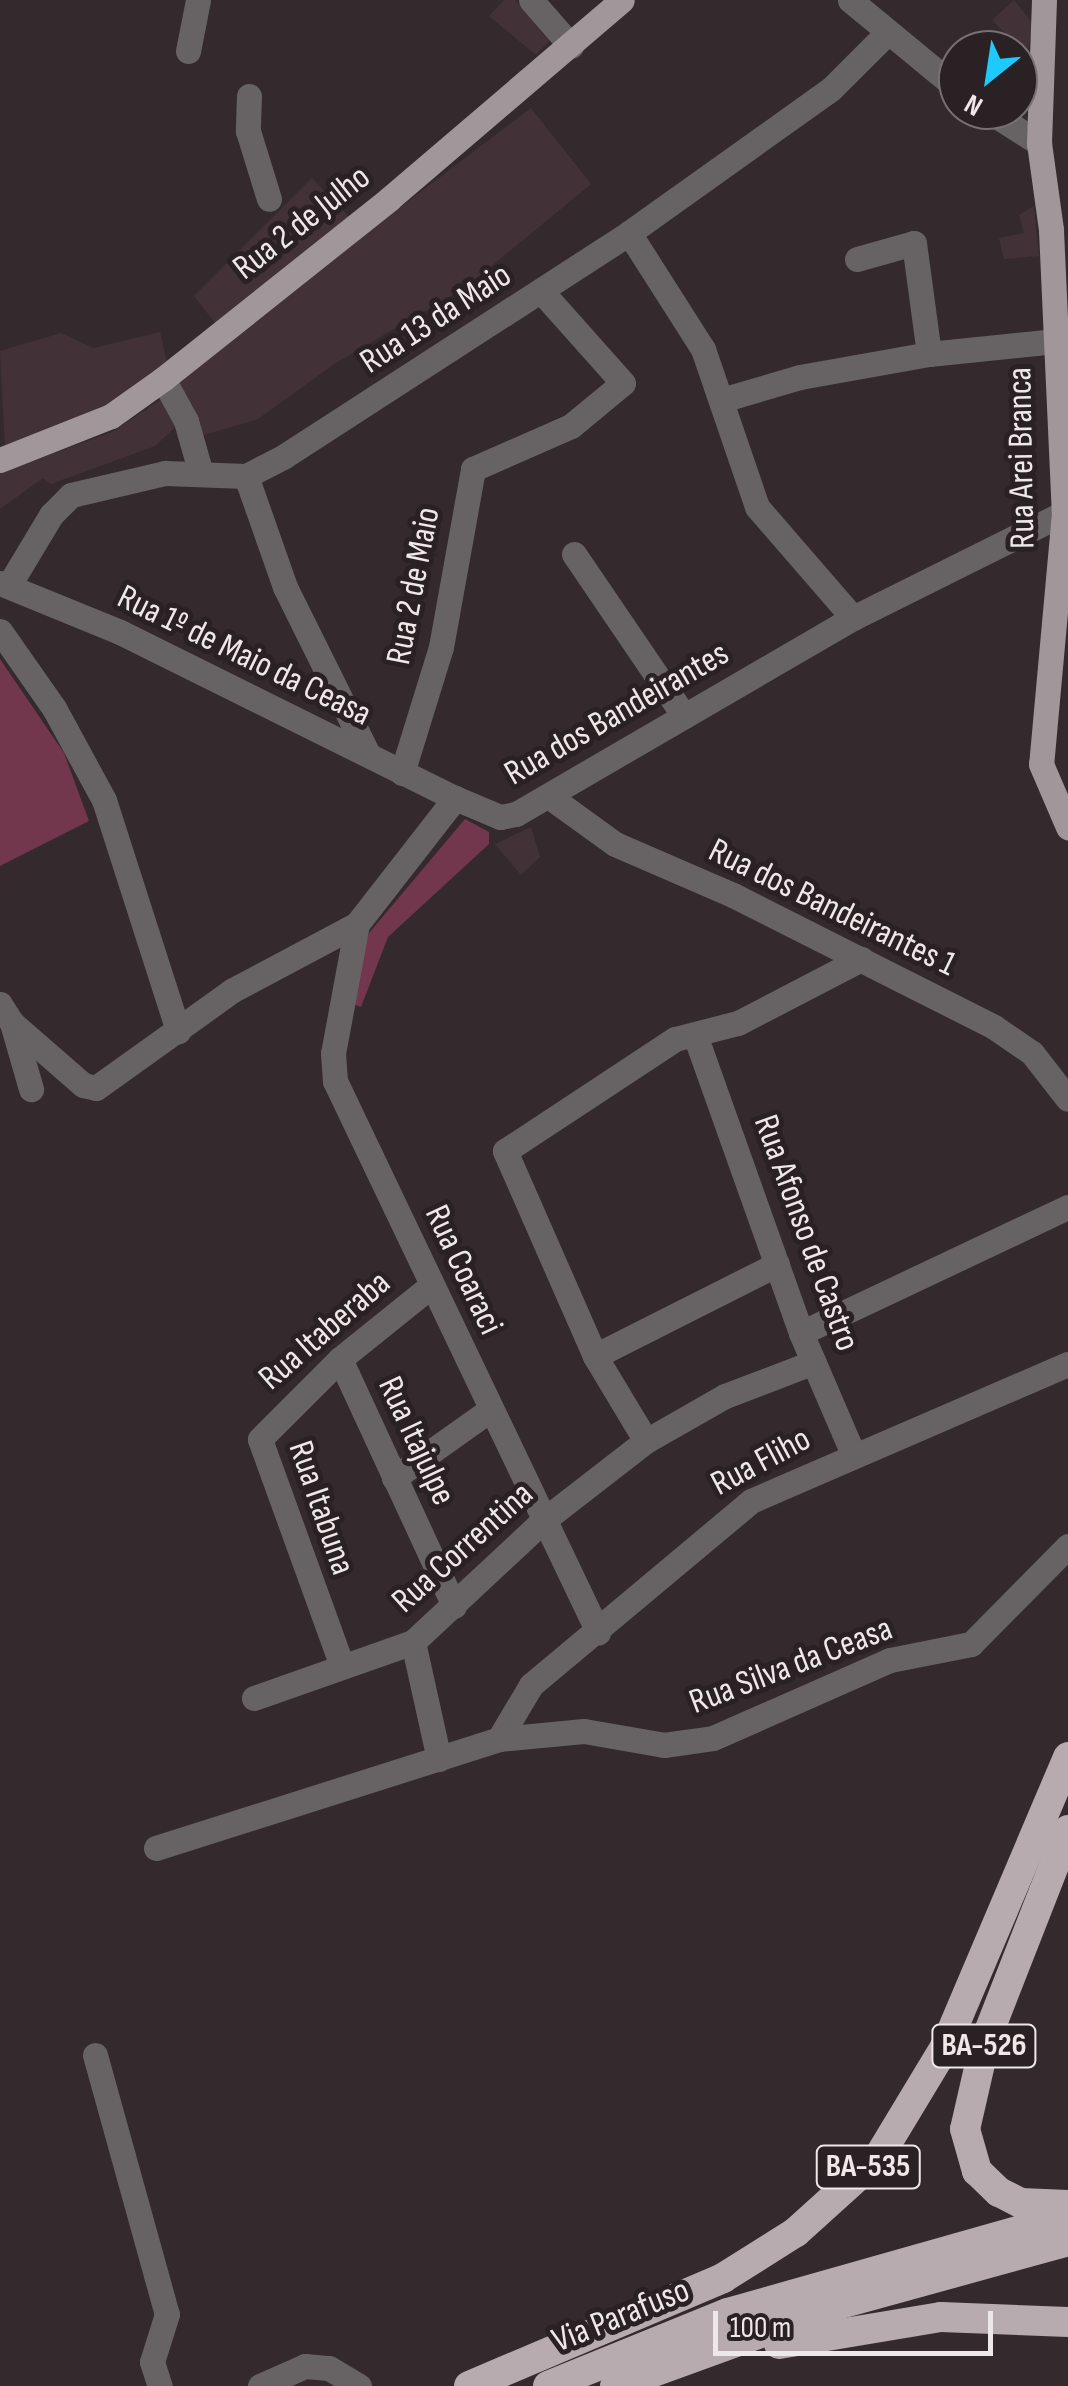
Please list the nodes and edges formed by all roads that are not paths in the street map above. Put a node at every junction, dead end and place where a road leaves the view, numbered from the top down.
1 (198, 0) edge
2 (531, 0) edge
3 (622, 0) edge
4 (850, 0) edge
5 (1044, 0) edge
6 (886, 34) junction
7 (571, 46) junction
8 (188, 51) dead end
9 (938, 74) edge
10 (249, 96) dead end
11 (1019, 130) edge
12 (1039, 142) junction
13 (269, 198) dead end
14 (629, 234) junction
15 (858, 258) dead end
16 (542, 292) junction
17 (1055, 342) junction
18 (929, 354) junction
19 (163, 380) junction
20 (724, 399) junction
21 (1, 457) edge
22 (200, 470) junction
23 (246, 476) junction
24 (1064, 513) junction
25 (574, 554) dead end
26 (4, 584) edge
27 (853, 618) junction
28 (0, 632) edge
29 (684, 716) junction
30 (368, 754) junction
31 (402, 773) junction
32 (550, 797) junction
33 (455, 798) junction
34 (1068, 828) edge
35 (357, 924) junction
36 (862, 959) junction
37 (4, 1018) edge
38 (178, 1031) junction
39 (695, 1035) junction
40 (31, 1089) dead end
41 (1068, 1099) edge
42 (1068, 1207) edge
43 (777, 1264) junction
44 (432, 1286) junction
45 (802, 1333) junction
46 (595, 1356) junction
47 (340, 1359) junction
48 (814, 1362) junction
49 (1068, 1364) edge
50 (491, 1409) junction
51 (265, 1430) joint
52 (646, 1441) junction
53 (853, 1454) junction
54 (394, 1478) junction
55 (544, 1520) junction
56 (1068, 1546) edge
57 (454, 1606) junction
58 (598, 1632) junction
59 (413, 1642) junction
60 (342, 1666) junction
61 (254, 1698) dead end
62 (498, 1739) junction
63 (1068, 1757) edge
64 (440, 1759) junction
65 (1068, 1830) edge
66 (156, 1848) dead end
67 (95, 2055) dead end
68 (1068, 2206) edge
69 (1068, 2216) edge
70 (1068, 2241) edge
71 (1068, 2322) edge
72 (160, 2386) edge
73 (260, 2386) edge
74 (359, 2386) edge
75 (469, 2386) edge
76 (548, 2386) edge
77 (615, 2386) edge
78 (660, 2386) edge

1 - 8 street
2 - 7 street
3 - 7 main road, Rua 2 de Julho
4 - 6 street
5 - 12 main road, Rua Arei Branca
6 - 9 street
6 - 14 street, Rua 13 da Maio
7 - 19 main road, Rua 2 de Julho
10 - 13 street
11 - 12 street
12 - 17 main road, Rua Arei Branca
14 - 16 street, Rua 13 da Maio
14 - 20 street
15 - 18 street
16 - 23 street, Rua 13 da Maio
16 - 31 street, Rua 2 de Maio
17 - 18 street
17 - 24 main road, Rua Arei Branca
18 - 20 street
19 - 21 main road, Rua 2 de Julho
19 - 22 street
20 - 27 street
22 - 23 street
22 - 26 street
23 - 30 street
24 - 27 street, Rua dos Bandeirantes
24 - 34 main road, Rua Arei Branca
25 - 29 street
26 - 30 street, Rua 1º de Maio da Ceasa
27 - 29 street, Rua dos Bandeirantes
28 - 38 street
29 - 32 street, Rua dos Bandeirantes
30 - 31 street, Rua 1º de Maio da Ceasa
31 - 33 street, Rua 1º de Maio da Ceasa
32 - 33 street, Rua dos Bandeirantes
32 - 36 street, Rua dos Bandeirantes 1
33 - 35 street
35 - 38 street
35 - 44 street, Rua Coaraci
36 - 39 street
36 - 41 street, Rua dos Bandeirantes 1
37 - 38 street
37 - 40 street
39 - 43 street, Rua Afonso de Castro
39 - 46 street
42 - 45 street
43 - 45 street, Rua Afonso de Castro
43 - 46 street
44 - 47 street, Rua Itaberaba
44 - 50 street, Rua Coaraci
45 - 48 street, Rua Afonso de Castro
46 - 52 street
47 - 51 street, Rua Itaberaba
47 - 54 street, Rua Itajulpe
48 - 52 street, Rua Correntina
48 - 53 street, Rua Afonso de Castro
49 - 53 street, Rua Fliho
50 - 54 street
50 - 55 street, Rua Coaraci
51 - 60 street, Rua Itabuna
52 - 55 street, Rua Correntina
53 - 58 street, Rua Fliho
54 - 57 street, Rua Itajulpe
55 - 57 street, Rua Correntina
55 - 58 street, Rua Coaraci
56 - 62 street, Rua Silva da Ceasa
57 - 59 street, Rua Correntina
58 - 62 street, Rua Fliho
59 - 60 street, Rua Correntina
59 - 64 street
60 - 61 street, Rua Correntina
62 - 64 street, Rua Silva da Ceasa
63 - 75 highway, BA-535
64 - 66 street, Rua Silva da Ceasa
65 - 68 highway, BA-526
67 - 72 street
69 - 76 highway, Via Parafuso
70 - 77 highway, Via Parafuso
71 - 78 highway
73 - 74 street

